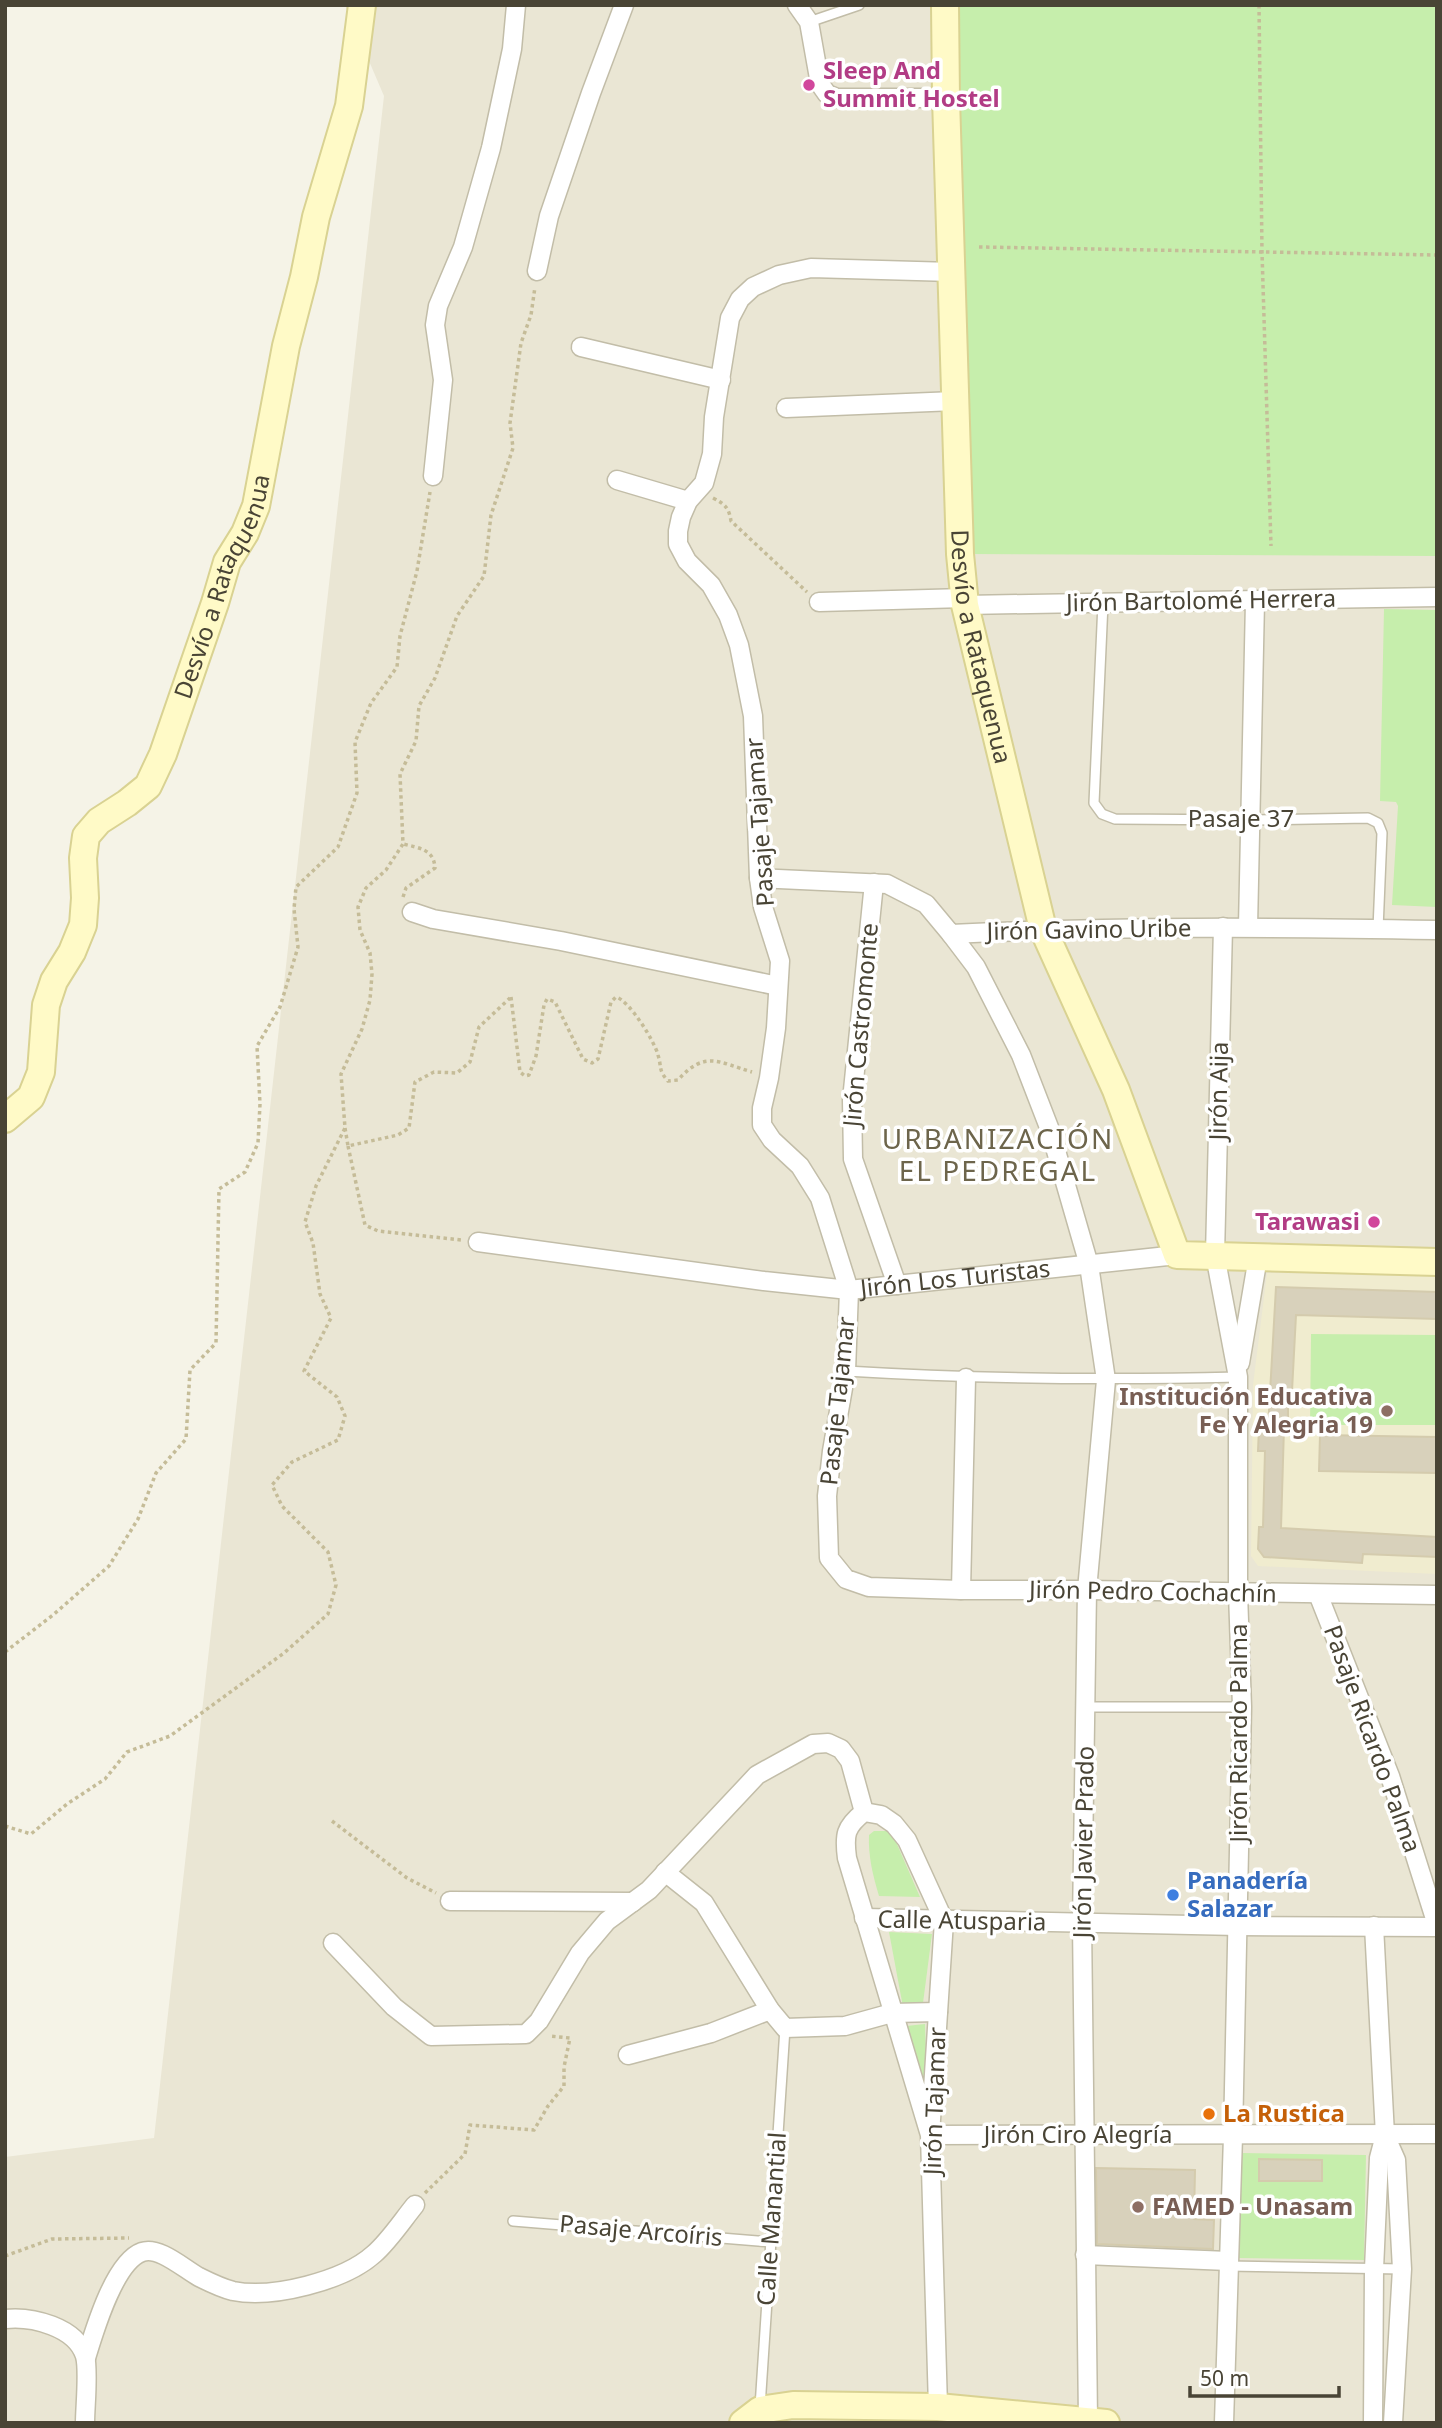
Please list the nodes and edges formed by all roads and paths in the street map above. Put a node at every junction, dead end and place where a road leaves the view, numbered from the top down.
1 (362, 5) edge
2 (516, 5) edge
3 (624, 5) edge
4 (797, 5) edge
5 (859, 5) edge
6 (945, 5) edge
7 (1259, 5) edge
8 (808, 22) junction
9 (946, 98) junction
10 (979, 247) dead end
11 (1262, 252) junction
12 (1437, 255) edge
13 (537, 271) joint
14 (952, 272) junction
15 (581, 347) dead end
16 (721, 380) junction
17 (955, 401) junction
18 (786, 408) dead end
19 (433, 476) joint
20 (617, 480) dead end
21 (693, 496) junction
22 (1270, 546) dead end
23 (1437, 597) edge
24 (965, 601) junction
25 (1255, 601) junction
26 (819, 602) joint
27 (1103, 603) junction
28 (1251, 820) junction
29 (403, 844) junction
30 (759, 878) junction
31 (874, 883) junction
32 (412, 912) joint
33 (1223, 927) junction
34 (1248, 927) junction
35 (1043, 929) junction
36 (1378, 929) junction
37 (1437, 930) edge
38 (951, 934) junction
39 (778, 986) junction
40 (769, 1078) junction
41 (5, 1119) edge
42 (345, 1128) junction
43 (348, 1146) junction
44 (478, 1242) joint
45 (1177, 1255) junction
46 (1215, 1255) junction
47 (1258, 1257) junction
48 (1437, 1262) edge
49 (1089, 1265) junction
50 (897, 1285) junction
51 (849, 1290) junction
52 (846, 1371) junction
53 (1238, 1377) junction
54 (966, 1378) junction
55 (1107, 1380) junction
56 (869, 1587) joint
57 (961, 1590) junction
58 (1087, 1590) junction
59 (1238, 1593) junction
60 (1318, 1594) junction
61 (1437, 1595) edge
62 (5, 1652) edge
63 (1087, 1707) junction
64 (1242, 1707) junction
65 (872, 1814) junction
66 (332, 1821) dead end
67 (5, 1826) edge
68 (665, 1872) junction
69 (450, 1901) joint
70 (633, 1902) junction
71 (864, 1919) junction
72 (944, 1921) junction
73 (1082, 1923) junction
74 (1238, 1926) junction
75 (1374, 1926) junction
76 (1437, 1926) edge
77 (333, 1943) dead end
78 (770, 2010) junction
79 (938, 2012) junction
80 (892, 2013) junction
81 (785, 2028) junction
82 (526, 2034) junction
83 (628, 2055) dead end
84 (1083, 2133) junction
85 (1437, 2134) edge
86 (930, 2135) junction
87 (1385, 2135) junction
88 (1233, 2136) junction
89 (415, 2206) joint
90 (513, 2221) dead end
91 (770, 2242) junction
92 (154, 2250) junction
93 (1085, 2255) junction
94 (5, 2256) edge
95 (1227, 2263) junction
96 (1374, 2269) junction
97 (1402, 2269) junction
98 (5, 2319) edge
99 (86, 2358) junction
100 (938, 2407) junction
101 (752, 2417) edge
102 (1032, 2420) edge
103 (1097, 2421) edge
104 (85, 2423) edge
105 (1224, 2423) edge
106 (1373, 2423) edge
107 (1393, 2423) edge

1 - 41 street, Desvío a Rataquenua
2 - 19 street
3 - 13 street
4 - 8 street
5 - 8 lane
6 - 9 street, Desvío a Rataquenua
7 - 11 path
8 - 9 street
9 - 14 street, Desvío a Rataquenua
10 - 11 path
11 - 12 path
11 - 22 path
13 - 29 path
14 - 16 street, Pasaje Tajamar
14 - 17 street, Desvío a Rataquenua
15 - 16 street
16 - 21 street, Pasaje Tajamar
17 - 18 street
17 - 24 street, Desvío a Rataquenua
19 - 62 path
20 - 21 street
21 - 26 path
21 - 30 street, Pasaje Tajamar
23 - 25 street, Jirón Bartolomé Herrera
24 - 26 street, Jirón Bartolomé Herrera
24 - 27 street, Jirón Bartolomé Herrera
24 - 35 street, Desvío a Rataquenua
25 - 27 street, Jirón Bartolomé Herrera
25 - 28 street
27 - 28 lane, Pasaje 37
28 - 34 street
28 - 36 lane, Pasaje 37
29 - 32 path
29 - 42 path
30 - 31 street, Jirón Gavino Uribe
30 - 39 street, Pasaje Tajamar
31 - 38 street, Jirón Gavino Uribe
31 - 50 street, Jirón Castromonte
32 - 39 street
33 - 34 street, Jirón Gavino Uribe
33 - 35 street, Jirón Gavino Uribe
33 - 46 street, Jirón Aija
34 - 36 street, Jirón Gavino Uribe
35 - 38 street, Jirón Gavino Uribe
35 - 45 street, Desvío a Rataquenua
36 - 37 street, Jirón Gavino Uribe
38 - 49 street, Jirón Javier Prado
39 - 40 street, Pasaje Tajamar
40 - 43 path
40 - 51 street, Pasaje Tajamar
42 - 43 path
42 - 67 path
43 - 44 path
44 - 51 street, Jirón Los Turistas
45 - 46 street, Jirón Los Turistas
45 - 49 street, Jirón Los Turistas
46 - 47 street, Jirón Los Turistas
46 - 53 street, Jirón Ricardo Palma
47 - 48 street, Jirón Los Turistas
47 - 53 street
49 - 50 street, Jirón Los Turistas
49 - 55 street, Jirón Javier Prado
50 - 51 street, Jirón Los Turistas
51 - 52 street, Pasaje Tajamar
52 - 54 lane
52 - 56 street, Pasaje Tajamar
53 - 55 lane
53 - 59 street, Jirón Ricardo Palma
54 - 55 lane
54 - 57 street
55 - 58 street, Jirón Javier Prado
56 - 57 street, Jirón Pedro Cochachín
57 - 58 street, Jirón Pedro Cochachín
58 - 59 street, Jirón Pedro Cochachín
58 - 63 street, Jirón Javier Prado
59 - 60 street, Jirón Pedro Cochachín
59 - 64 street, Jirón Ricardo Palma
60 - 61 street, Jirón Pedro Cochachín
60 - 76 street, Pasaje Ricardo Palma
63 - 64 lane
63 - 73 street, Jirón Javier Prado
64 - 74 street, Jirón Ricardo Palma
65 - 68 street
65 - 71 street
65 - 72 street, Jirón Tajamar
66 - 69 path
68 - 70 street
68 - 78 street
69 - 70 street
70 - 82 street
71 - 72 street, Calle Atusparia
71 - 80 street
72 - 73 street, Calle Atusparia
72 - 79 street, Jirón Tajamar
73 - 74 street, Calle Atusparia
73 - 84 street, Jirón Javier Prado
74 - 75 street, Calle Atusparia
74 - 88 street, Jirón Ricardo Palma
75 - 76 street, Calle Atusparia
75 - 87 street
77 - 82 street
78 - 81 street
78 - 83 street
79 - 80 street
79 - 86 street, Jirón Tajamar
80 - 81 street
80 - 86 street
81 - 91 lane, Calle Manantial
82 - 89 path
84 - 86 street, Jirón Ciro Alegría
84 - 88 street, Jirón Ciro Alegría
84 - 93 street, Jirón Javier Prado
85 - 87 street, Jirón Ciro Alegría
86 - 100 street, Jirón Tajamar
87 - 88 street, Jirón Ciro Alegría
87 - 96 street
87 - 97 street
88 - 95 street, Jirón Ricardo Palma
89 - 92 street
90 - 91 lane, Pasaje Arcoíris
91 - 101 lane, Calle Manantial
92 - 94 path
92 - 99 street
93 - 95 street
93 - 103 street, Jirón Javier Prado
95 - 96 lane
95 - 105 street, Jirón Ricardo Palma
96 - 97 lane
96 - 106 street
97 - 107 street
98 - 99 street
99 - 104 street
100 - 101 street
100 - 102 street
102 - 103 street

